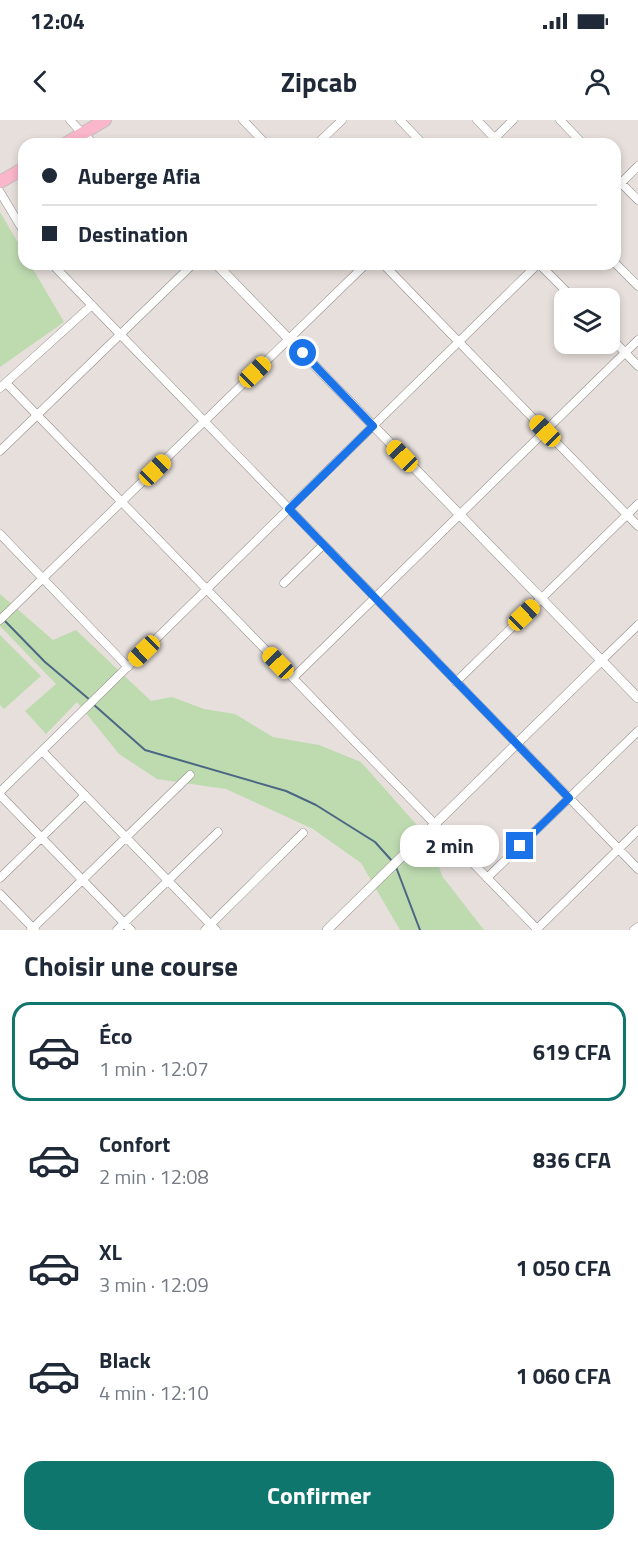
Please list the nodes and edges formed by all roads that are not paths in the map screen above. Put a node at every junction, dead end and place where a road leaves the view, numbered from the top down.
1 (70, 120) edge
2 (105, 120) edge
3 (243, 120) edge
4 (342, 120) edge
5 (400, 120) edge
6 (477, 120) edge
7 (513, 120) edge
8 (560, 120) edge
9 (82, 134) junction
10 (75, 138) edge
11 (86, 138) edge
12 (260, 138) edge
13 (323, 138) edge
14 (417, 138) edge
15 (491, 138) edge
16 (497, 138) edge
17 (577, 138) edge
18 (638, 166) edge
19 (18, 172) edge
20 (621, 180) edge
21 (0, 182) edge
22 (621, 186) edge
23 (0, 192) edge
24 (638, 200) edge
25 (18, 222) edge
26 (621, 268) edge
27 (58, 270) edge
28 (187, 270) edge
29 (222, 270) edge
30 (360, 270) edge
31 (389, 270) edge
32 (533, 270) edge
33 (545, 270) edge
34 (638, 286) edge
35 (563, 288) edge
36 (92, 305) junction
37 (120, 334) junction
38 (289, 339) junction
39 (638, 340) edge
40 (459, 342) junction
41 (620, 346) edge
42 (626, 352) junction
43 (638, 366) edge
44 (3, 385) edge
45 (37, 415) junction
46 (204, 422) junction
47 (373, 426) junction
48 (545, 431) junction
49 (0, 451) edge
50 (122, 502) junction
51 (638, 504) edge
52 (289, 509) junction
53 (460, 515) junction
54 (627, 515) junction
55 (638, 526) edge
56 (0, 534) edge
57 (323, 545) junction
58 (43, 579) junction
59 (284, 583) dead end
60 (207, 589) junction
61 (375, 598) junction
62 (541, 599) junction
63 (0, 620) edge
64 (638, 625) edge
65 (602, 661) junction
66 (128, 667) junction
67 (293, 678) junction
68 (456, 682) junction
69 (638, 698) edge
70 (638, 731) edge
71 (516, 744) junction
72 (42, 751) junction
73 (190, 775) dead end
74 (0, 794) edge
75 (85, 795) junction
76 (569, 798) junction
77 (435, 824) junction
78 (638, 830) edge
79 (218, 832) dead end
80 (303, 834) dead end
81 (41, 838) junction
82 (126, 838) junction
83 (619, 849) junction
84 (638, 869) edge
85 (0, 878) edge
86 (487, 878) junction
87 (82, 880) junction
88 (168, 881) junction
89 (0, 894) edge
90 (124, 923) junction
91 (638, 927) edge
92 (210, 928) edge
93 (33, 929) edge
94 (117, 930) edge
95 (130, 930) edge
96 (327, 930) edge
97 (537, 930) edge
98 (634, 930) edge

1 - 9 street
2 - 9 highway
3 - 12 street
4 - 13 street
5 - 14 street
6 - 15 street
7 - 16 street
8 - 17 street
9 - 10 highway
9 - 11 street
18 - 20 street
19 - 21 highway
22 - 24 street
23 - 25 street
26 - 34 street
27 - 36 street
28 - 37 street
29 - 38 street
30 - 38 street
31 - 40 street
32 - 40 street
33 - 35 street
36 - 37 street
36 - 44 street
37 - 45 street
37 - 46 street
38 - 46 street
38 - 47 street
39 - 42 street
40 - 47 street
40 - 48 street
41 - 42 street
42 - 43 street
42 - 48 street
44 - 45 street
45 - 49 street
45 - 50 street
46 - 50 street
46 - 52 street
47 - 52 street
47 - 53 street
48 - 53 street
48 - 54 street
50 - 58 street
50 - 60 street
51 - 54 street
52 - 57 street
52 - 60 street
53 - 61 street
53 - 62 street
54 - 55 street
54 - 62 street
56 - 58 street
57 - 59 street
57 - 61 street
58 - 63 street
58 - 66 street
60 - 66 street
60 - 67 street
61 - 67 street
61 - 68 street
62 - 65 street
62 - 68 street
64 - 65 street
65 - 69 street
65 - 71 street
66 - 72 street
67 - 77 street
68 - 71 street
70 - 76 street
71 - 76 street
71 - 77 street
72 - 74 street
72 - 75 street
73 - 82 street
74 - 81 street
75 - 81 street
75 - 82 street
76 - 83 street
76 - 86 street
77 - 86 street
77 - 96 street
78 - 83 street
79 - 88 street
80 - 92 street
81 - 85 street
81 - 87 street
82 - 87 street
82 - 88 street
83 - 84 street
83 - 97 street
86 - 97 street
87 - 90 street
87 - 93 street
88 - 90 street
88 - 92 street
89 - 93 street
90 - 94 street
90 - 95 street
91 - 98 street

